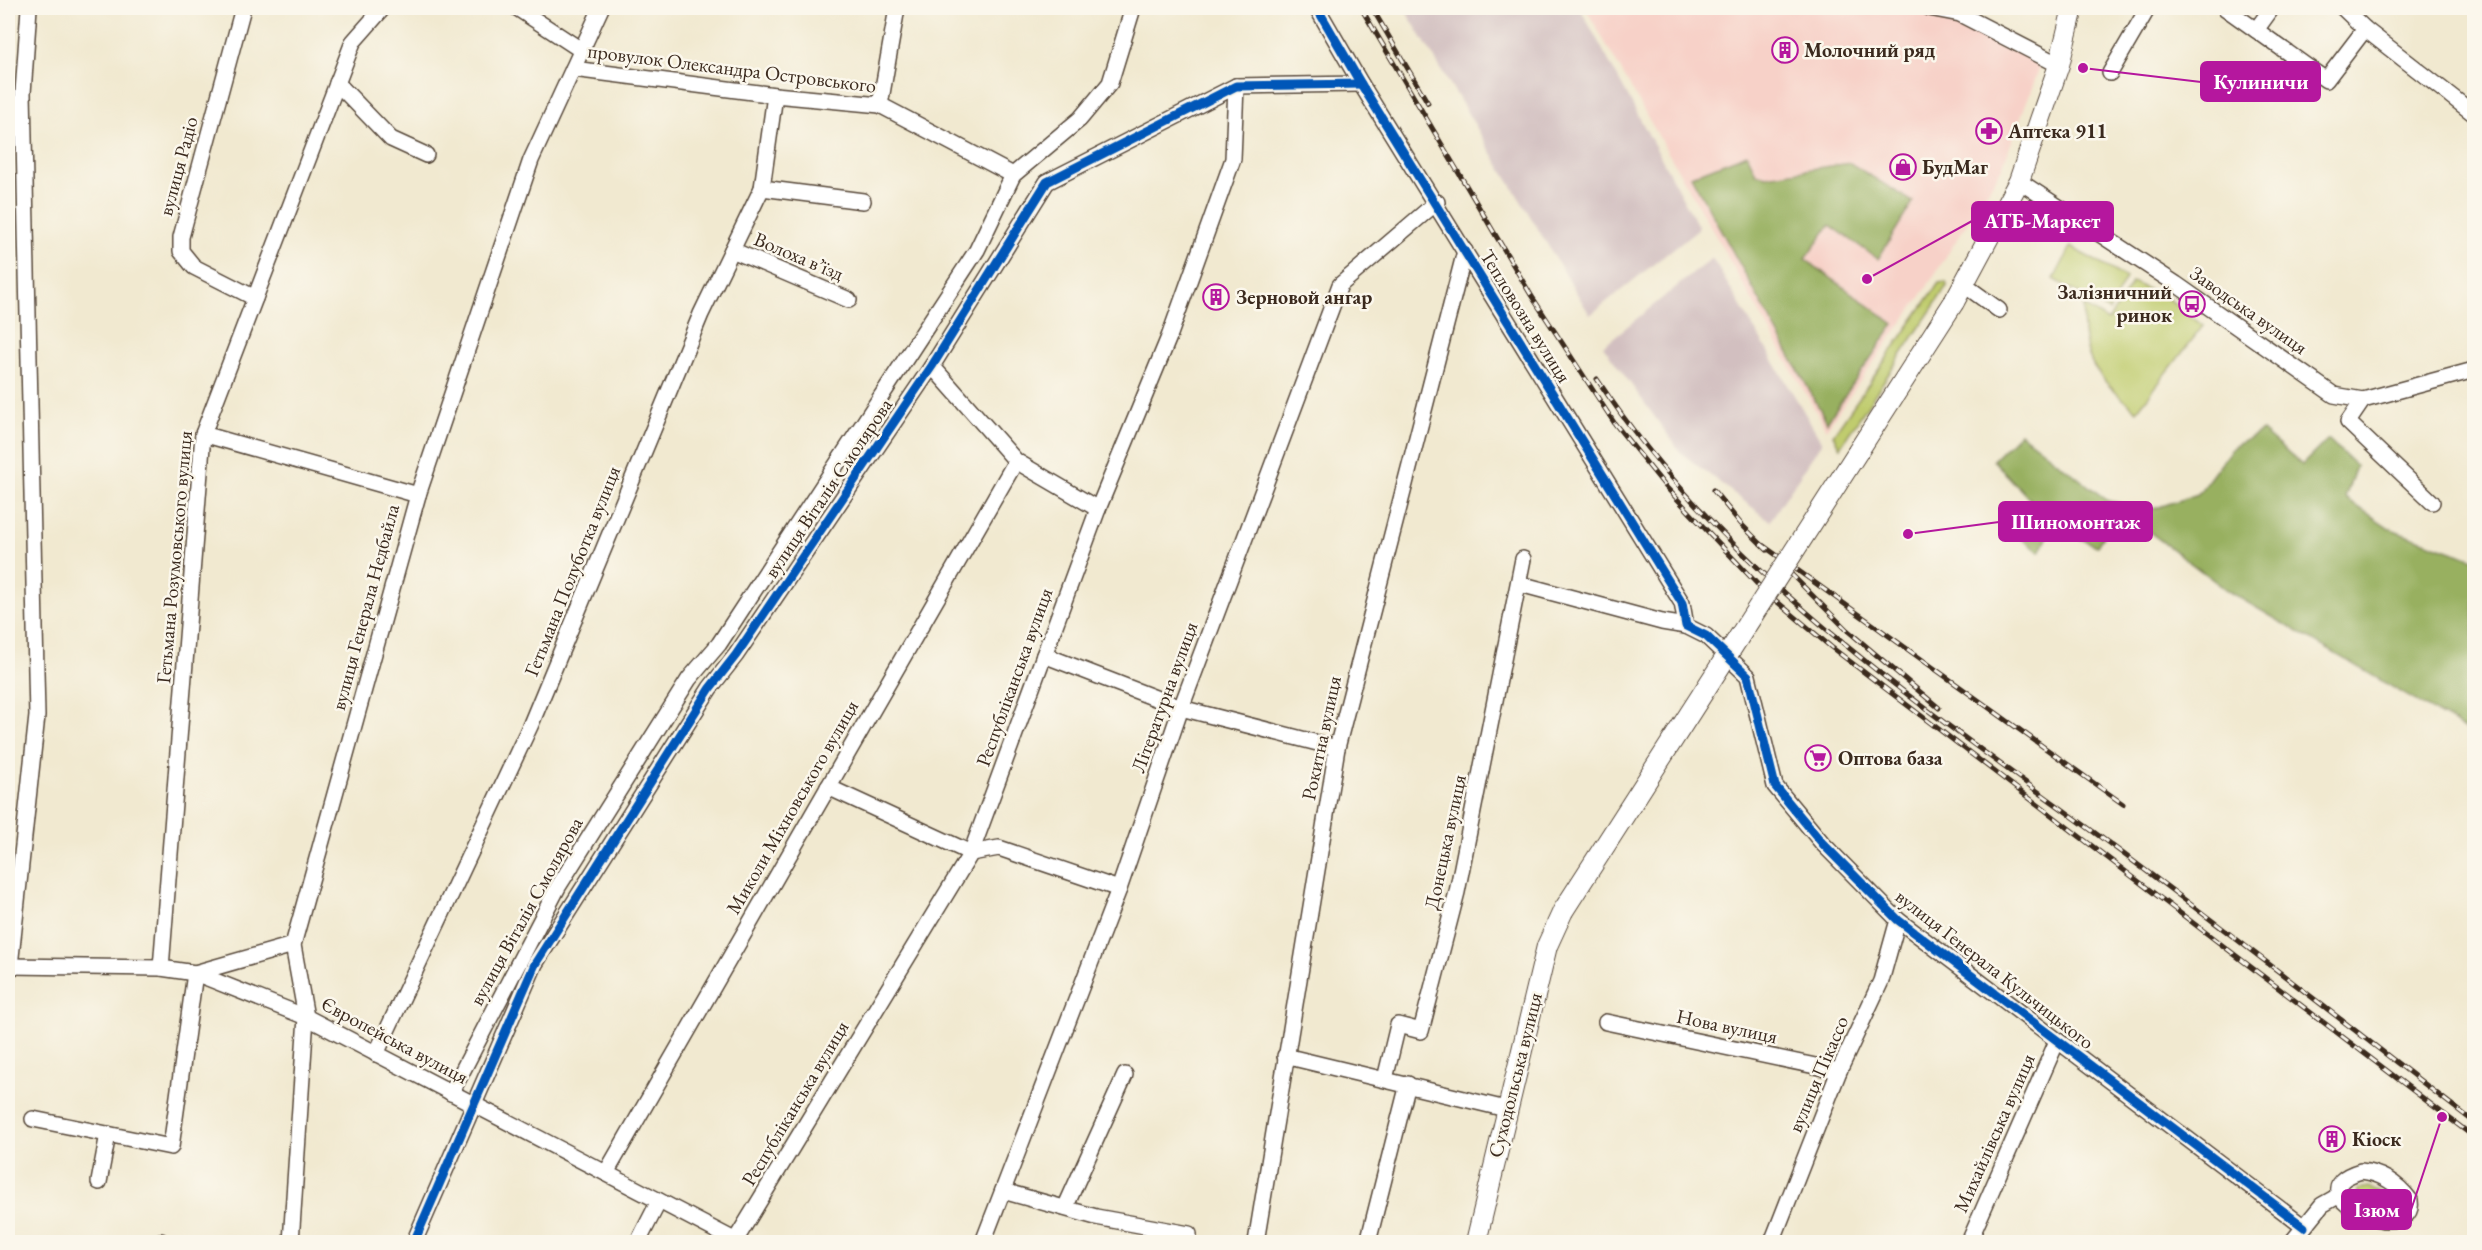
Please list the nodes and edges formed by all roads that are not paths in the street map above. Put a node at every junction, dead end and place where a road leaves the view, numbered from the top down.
1 (29, 8) edge
2 (243, 8) edge
3 (383, 8) edge
4 (517, 8) edge
5 (601, 8) edge
6 (897, 8) edge
7 (1133, 8) edge
8 (1317, 8) edge
9 (1931, 8) edge
10 (2073, 8) edge
11 (2148, 8) edge
12 (2225, 8) edge
13 (2272, 8) edge
14 (2343, 8) edge
15 (2365, 29) junction
16 (2256, 30) junction
17 (581, 50) junction
18 (2059, 65) junction
19 (573, 69) junction
20 (2110, 73) dead end
21 (337, 83) junction
22 (1361, 84) junction
23 (1236, 86) junction
24 (15, 94) edge
25 (776, 95) junction
26 (880, 105) junction
27 (2475, 114) edge
28 (426, 154) dead end
29 (1013, 176) junction
30 (2019, 181) junction
31 (762, 188) junction
32 (863, 201) dead end
33 (1437, 202) junction
34 (732, 250) junction
35 (1465, 252) junction
36 (1963, 284) junction
37 (255, 298) junction
38 (849, 300) dead end
39 (1999, 310) dead end
40 (932, 366) junction
41 (2475, 370) edge
42 (2363, 400) junction
43 (203, 434) junction
44 (1016, 461) junction
45 (418, 495) junction
46 (2432, 502) dead end
47 (1098, 509) junction
48 (1523, 559) dead end
49 (1520, 584) junction
50 (1686, 626) junction
51 (1044, 655) junction
52 (1181, 708) junction
53 (1337, 748) junction
54 (828, 787) junction
55 (971, 853) junction
56 (1119, 890) junction
57 (1898, 920) junction
58 (293, 945) junction
59 (9, 966) edge
60 (161, 968) junction
61 (195, 973) junction
62 (306, 1017) junction
63 (1606, 1022) dead end
64 (2057, 1041) junction
65 (376, 1054) junction
66 (1285, 1056) junction
67 (1839, 1071) junction
68 (1125, 1075) dead end
69 (1385, 1079) junction
70 (1408, 1084) junction
71 (451, 1093) junction
72 (473, 1105) junction
73 (1506, 1109) junction
74 (33, 1119) dead end
75 (108, 1134) junction
76 (606, 1173) junction
77 (99, 1182) dead end
78 (1003, 1191) junction
79 (2338, 1196) junction
80 (659, 1201) junction
81 (1065, 1208) junction
82 (2304, 1227) junction
83 (1189, 1234) dead end
84 (291, 1242) edge
85 (414, 1242) edge
86 (638, 1242) edge
87 (737, 1242) edge
88 (982, 1242) edge
89 (1256, 1242) edge
90 (1368, 1242) edge
91 (1476, 1242) edge
92 (1772, 1242) edge
93 (1969, 1242) edge
94 (2292, 1242) edge

1 - 24 street
2 - 37 street, вулиця Радіо
3 - 21 street, Гетьмана Розумовського вулиця
4 - 17 street, провулок Олександра Островського
5 - 17 street, вулиця Генерала Недбайла
6 - 26 street
7 - 29 street, вулиця Віталія Смолярова
8 - 22 street, Тепловозна вулиця
9 - 18 street
10 - 18 main road, Суходольська вулиця
11 - 20 street
12 - 16 street
13 - 16 street
14 - 15 street
15 - 16 street
15 - 27 street
17 - 19 street, вулиця Генерала Недбайла
18 - 30 main road, Суходольська вулиця
19 - 25 street, провулок Олександра Островського
19 - 45 street, вулиця Генерала Недбайла
21 - 28 street
21 - 37 street, Гетьмана Розумовського вулиця
22 - 23 street, вулиця Віталія Смолярова
22 - 33 street, Тепловозна вулиця
23 - 40 street, вулиця Віталія Смолярова
23 - 47 street, Республіканська вулиця
24 - 59 street
25 - 26 street, провулок Олександра Островського
25 - 31 street, Гетьмана Полуботка вулиця
26 - 29 street, провулок Олександра Островського
29 - 71 street, вулиця Віталія Смолярова
30 - 36 main road, Суходольська вулиця
30 - 42 street, Заводська вулиця
31 - 32 street
31 - 34 street, Гетьмана Полуботка вулиця
33 - 35 street, Тепловозна вулиця
33 - 52 street, Літературна вулиця
34 - 38 street, Волоха в’їзд
34 - 65 street, Гетьмана Полуботка вулиця
35 - 50 street, Тепловозна вулиця
35 - 53 street, Рокитна вулиця
36 - 39 street
36 - 73 main road, Суходольська вулиця, bridge
37 - 43 street, Гетьмана Розумовського вулиця
40 - 44 street
40 - 72 street, вулиця Віталія Смолярова
41 - 42 street, Заводська вулиця
42 - 46 street
43 - 45 street
43 - 60 street, Гетьмана Розумовського вулиця
44 - 47 street
44 - 54 street, Миколи Міхновського вулиця
45 - 58 street, вулиця Генерала Недбайла
47 - 51 street, Республіканська вулиця
48 - 49 street, Донецька вулиця
49 - 50 street
49 - 69 street, Донецька вулиця
50 - 57 street, вулиця Генерала Кульчицького
51 - 52 street
51 - 55 street, Республіканська вулиця
52 - 53 street
52 - 56 street, Літературна вулиця
53 - 66 street, Рокитна вулиця
54 - 55 street
54 - 76 street, Миколи Міхновського вулиця
55 - 56 street
55 - 87 street, Республіканська вулиця
56 - 78 street, Літературна вулиця
57 - 64 street, вулиця Генерала Кульчицького
57 - 67 street, вулиця Пікассо
58 - 61 street
58 - 62 street, вулиця Генерала Недбайла
59 - 60 street, Європейська вулиця
60 - 61 street, Європейська вулиця
61 - 62 street, Європейська вулиця
61 - 75 street
62 - 65 street, Європейська вулиця
62 - 84 street, вулиця Генерала Недбайла
63 - 67 street, Нова вулиця
64 - 82 street, вулиця Генерала Кульчицького
64 - 93 street, Михайлівська вулиця
65 - 71 street, Європейська вулиця
66 - 69 street
66 - 89 street, Рокитна вулиця
67 - 92 street, вулиця Пікассо
68 - 81 street
69 - 70 street
70 - 73 street
70 - 90 street
71 - 72 street, Європейська вулиця
72 - 76 street, Європейська вулиця
72 - 85 street
73 - 91 main road, Суходольська вулиця
74 - 75 street
75 - 77 street
76 - 80 street, Європейська вулиця
78 - 81 street
78 - 88 street, Літературна вулиця
79 - 79 street
79 - 82 street
80 - 86 street
80 - 87 street, Європейська вулиця
81 - 83 street
82 - 94 street

